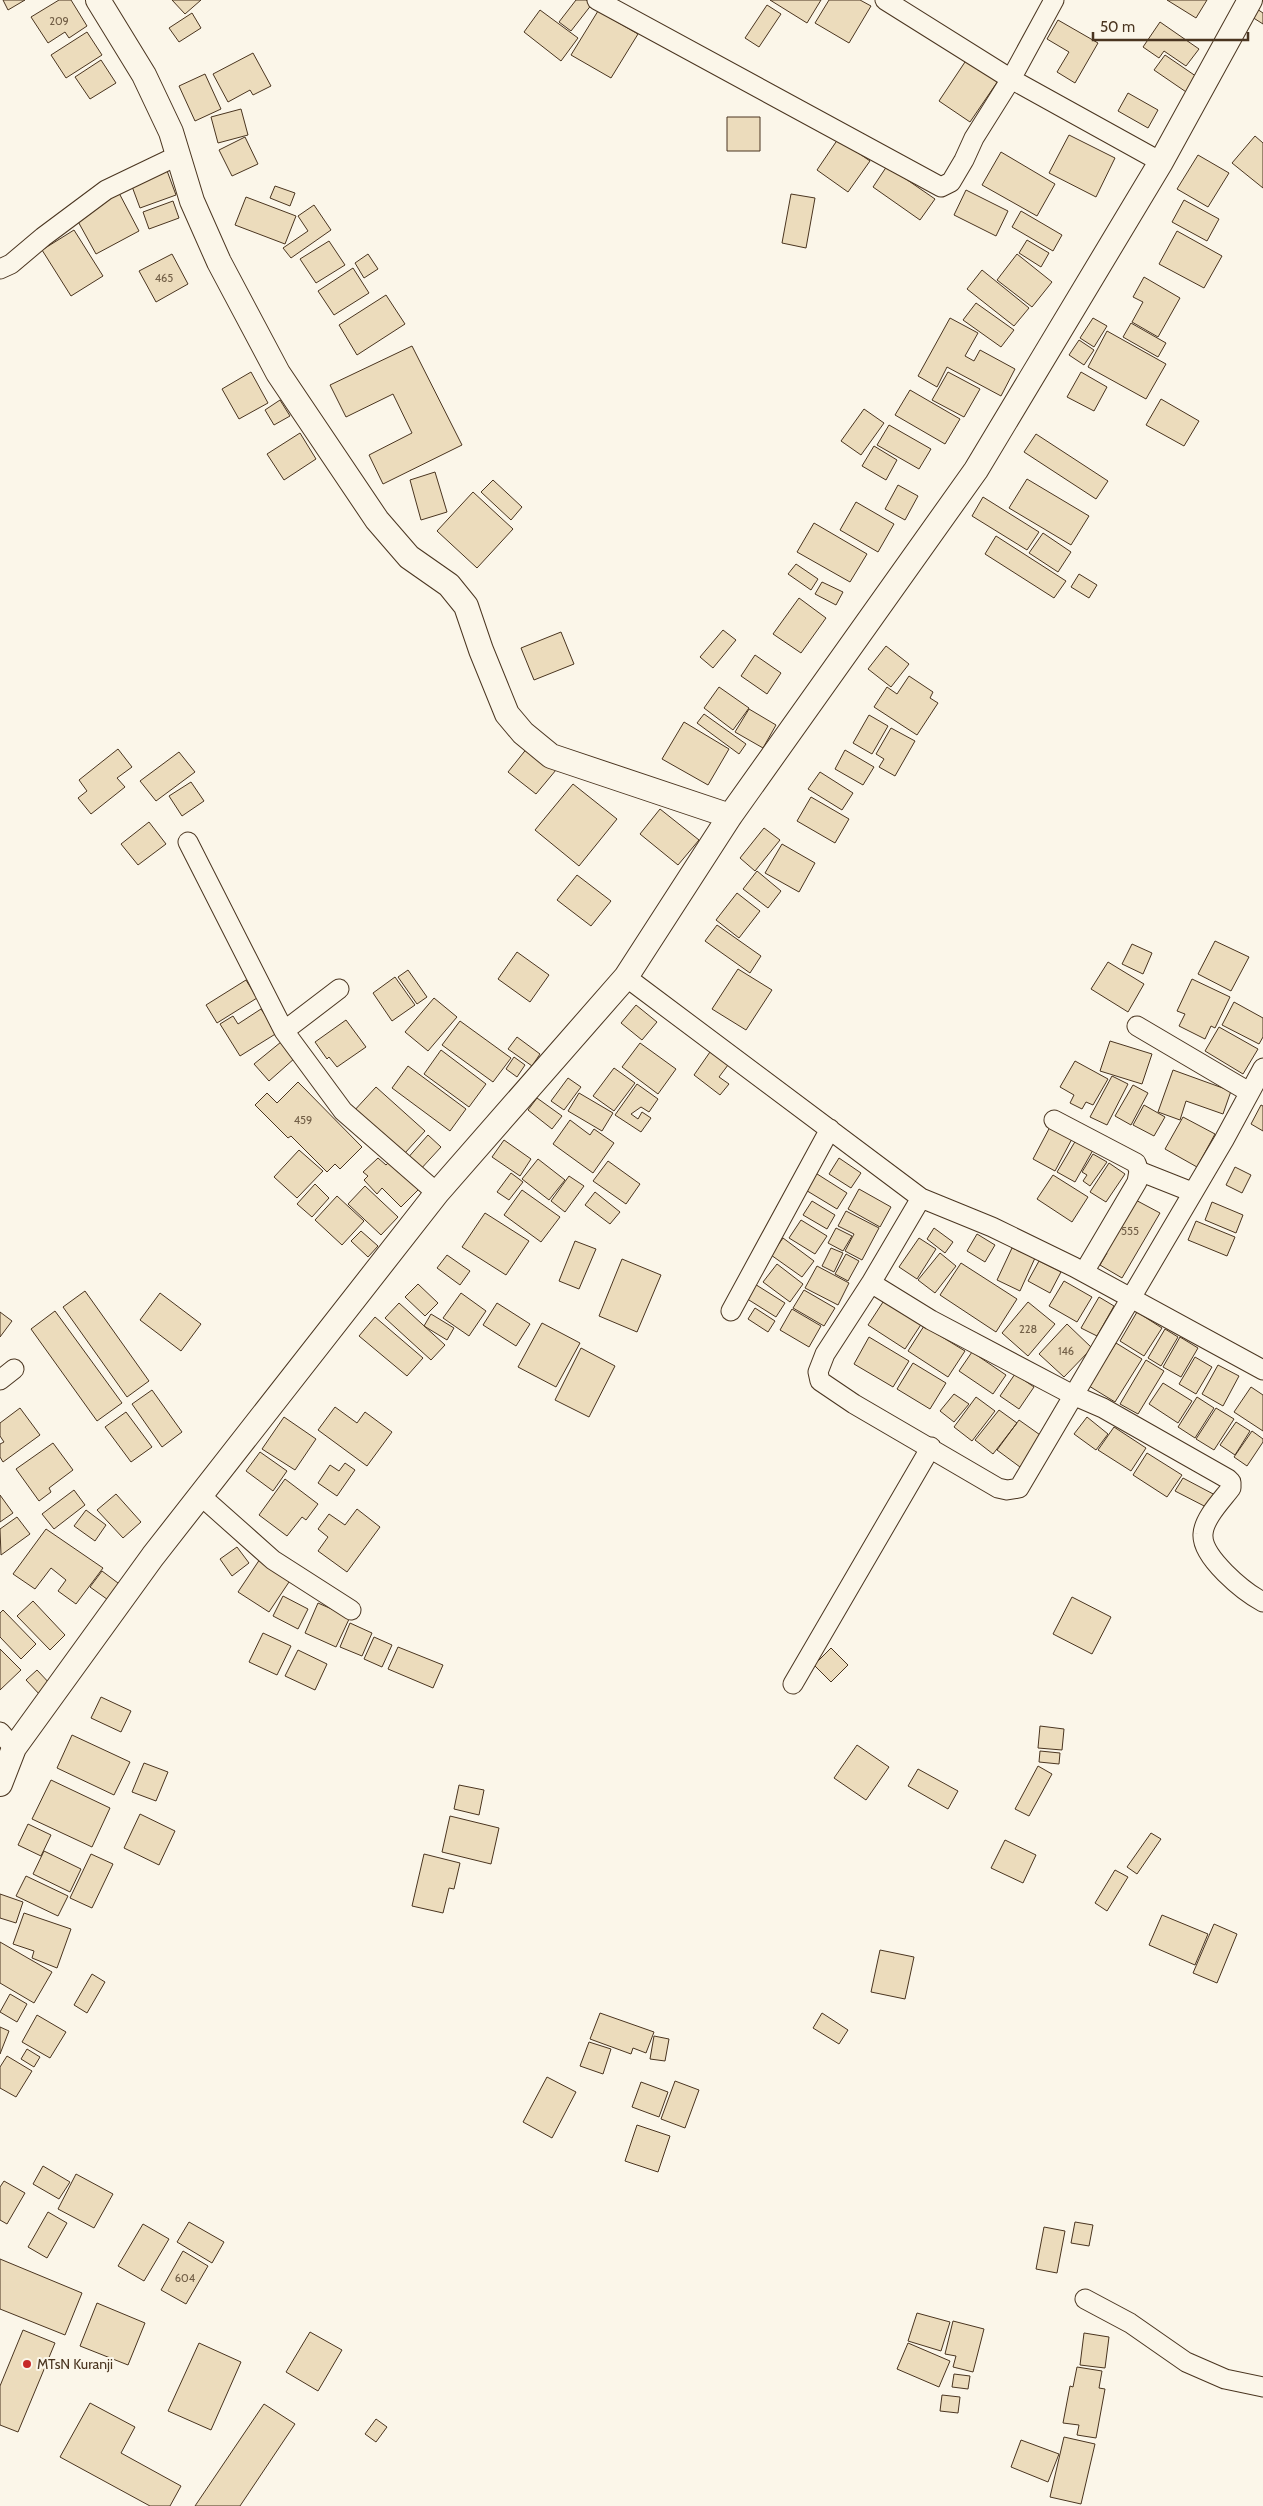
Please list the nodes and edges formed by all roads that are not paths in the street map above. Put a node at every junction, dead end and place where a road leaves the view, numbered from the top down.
1 (98, 0) edge
2 (597, 0) edge
3 (885, 0) edge
4 (1054, 0) edge
5 (1250, 0) edge
6 (1011, 79) junction
7 (179, 155) junction
8 (1160, 162) junction
9 (0, 268) edge
10 (730, 816) junction
11 (188, 842) dead end
12 (626, 977) junction
13 (339, 989) dead end
14 (1138, 1026) dead end
15 (284, 1031) junction
16 (1263, 1068) edge
17 (1249, 1092) junction
18 (1054, 1120) dead end
19 (830, 1129) junction
20 (1139, 1171) junction
21 (1192, 1192) junction
22 (437, 1193) junction
23 (921, 1198) junction
24 (1084, 1272) junction
25 (871, 1283) junction
26 (1131, 1299) junction
27 (731, 1311) dead end
28 (1263, 1370) edge
29 (1074, 1395) junction
30 (931, 1447) junction
31 (201, 1496) junction
32 (1263, 1602) edge
33 (351, 1610) dead end
34 (793, 1684) dead end
35 (7, 1740) edge
36 (0, 1784) edge
37 (1085, 2298) dead end
38 (1263, 2387) edge

1 - 7 street
2 - 6 street
3 - 6 street
4 - 6 street
5 - 8 street
6 - 8 street
7 - 9 street
7 - 10 street
8 - 10 street
10 - 12 street
11 - 15 street
12 - 19 street
12 - 22 street
13 - 15 street
14 - 17 street
15 - 22 street
16 - 17 street
17 - 21 street
18 - 20 street
19 - 23 street
19 - 27 street
20 - 21 street
20 - 24 street
21 - 26 street
22 - 31 street
23 - 24 street
23 - 25 street
24 - 26 street
25 - 29 street
25 - 30 street
26 - 28 street
26 - 29 street
29 - 30 street
29 - 32 street
30 - 34 street
31 - 33 street
31 - 35 street
35 - 36 street
37 - 38 street

